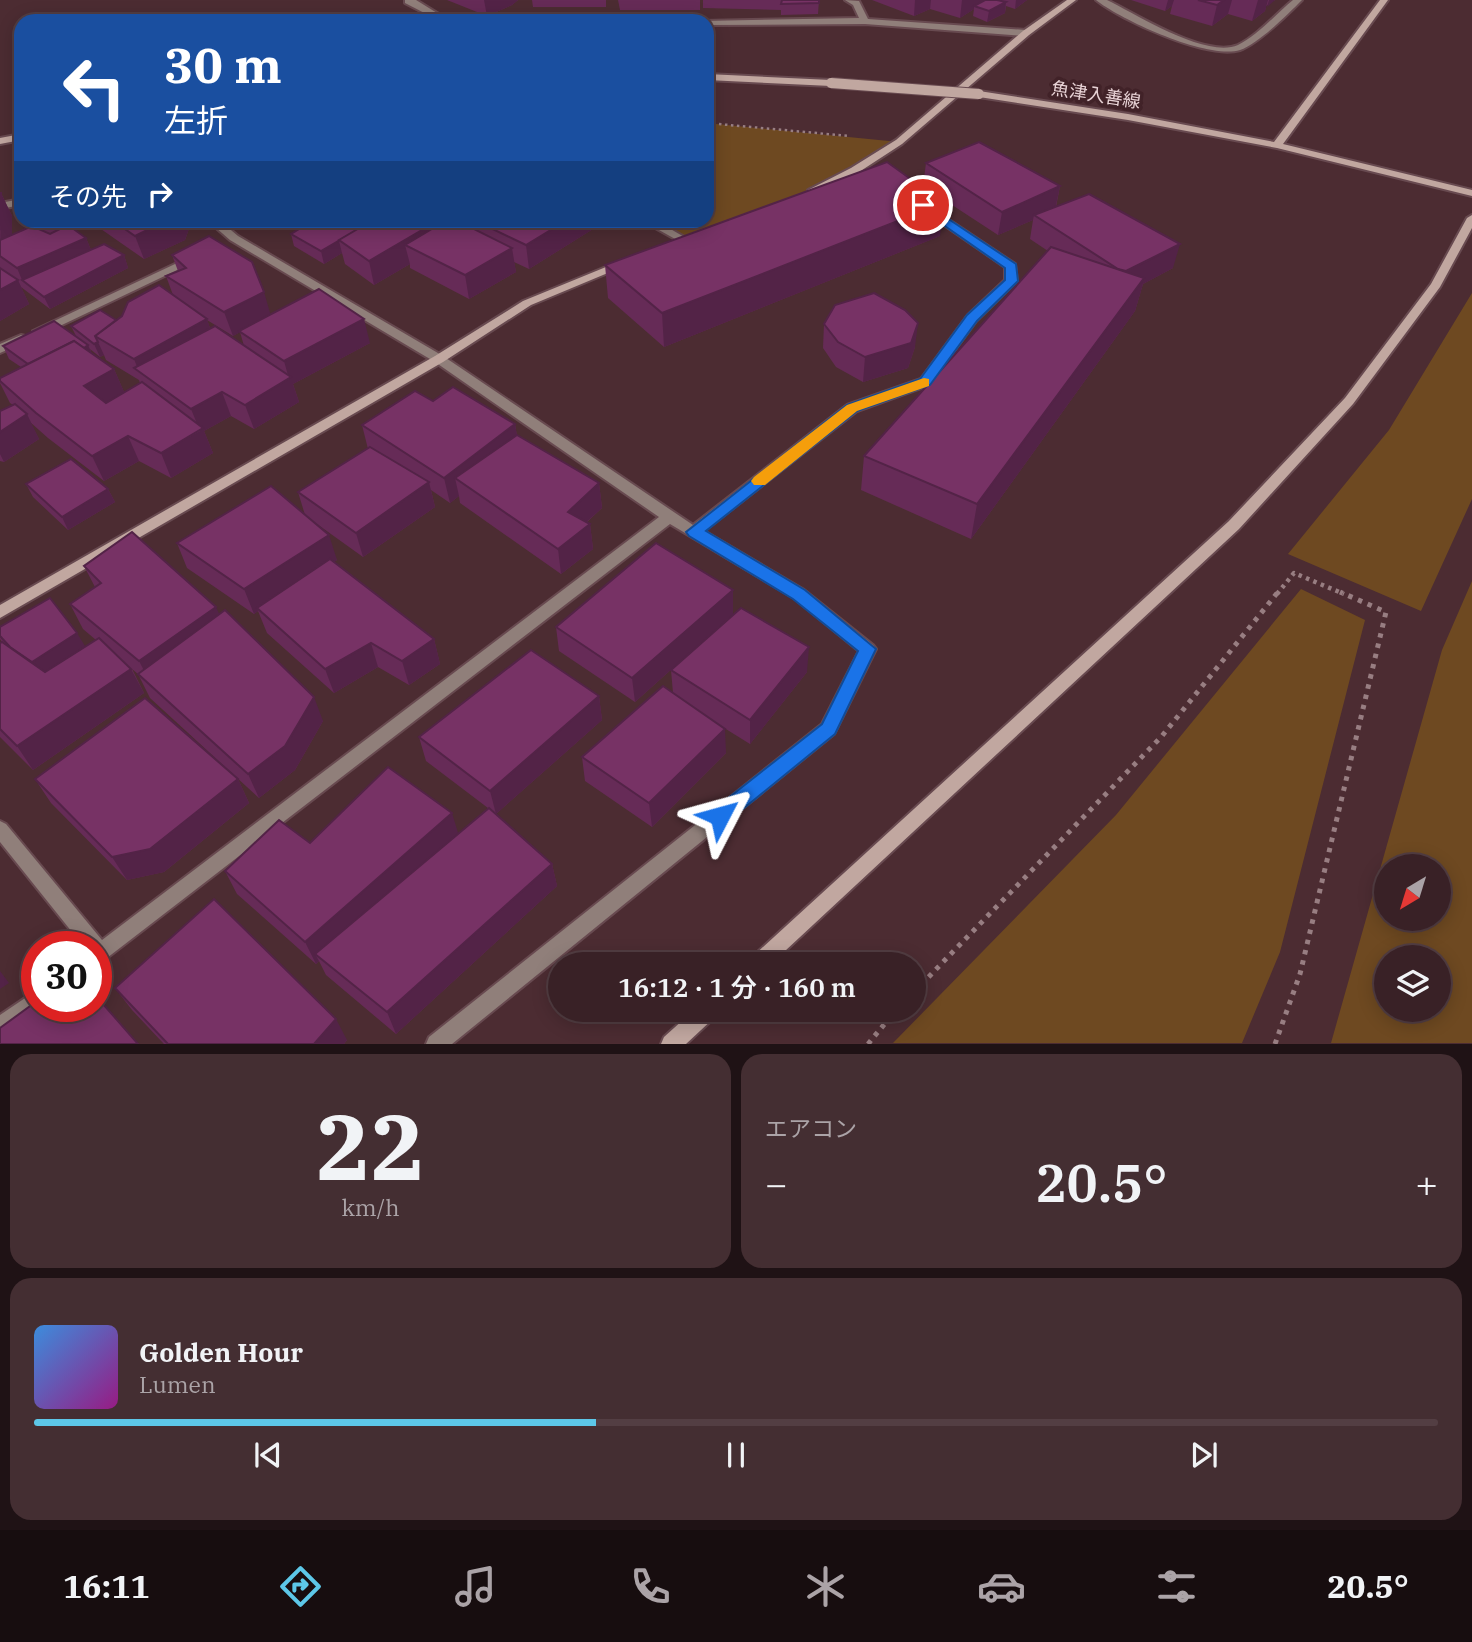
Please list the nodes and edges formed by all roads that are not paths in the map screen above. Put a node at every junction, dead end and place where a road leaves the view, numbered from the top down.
1 (412, 0) edge
2 (849, 0) edge
3 (1072, 0) edge
4 (1101, 0) edge
5 (1298, 0) edge
6 (1384, 0) edge
7 (433, 14) edge
8 (865, 21) junction
9 (714, 22) edge
10 (1026, 33) junction
11 (714, 77) edge
12 (1278, 145) junction
13 (1472, 193) edge
14 (799, 198) edge
15 (912, 198) edge
16 (1472, 218) edge
17 (221, 228) edge
18 (662, 228) edge
19 (694, 233) edge
20 (681, 238) junction
21 (234, 239) junction
22 (222, 244) edge
23 (660, 247) edge
24 (210, 250) edge
25 (638, 256) edge
26 (0, 349) edge
27 (439, 359) junction
28 (669, 517) junction
29 (694, 532) junction
30 (0, 612) edge
31 (0, 828) edge
32 (82, 931) edge
33 (112, 939) edge
34 (771, 952) edge
35 (21, 1011) edge
36 (695, 1022) edge
37 (0, 1027) edge
38 (436, 1044) edge
39 (671, 1044) edge

1 - 7 street
2 - 8 street
3 - 10 street
4 - 5 street
6 - 12 street
8 - 9 street
8 - 10 street
10 - 14 street
11 - 12 street, 魚津入善線, bridge
12 - 13 street, 魚津入善線
15 - 29 street
16 - 34 street
17 - 21 street
18 - 20 street
19 - 20 street
20 - 23 street
21 - 22 street
21 - 27 street
24 - 26 street
25 - 27 street
27 - 28 street
27 - 30 street
28 - 29 street
28 - 33 street
29 - 38 street
31 - 32 street
35 - 37 street
36 - 39 street

